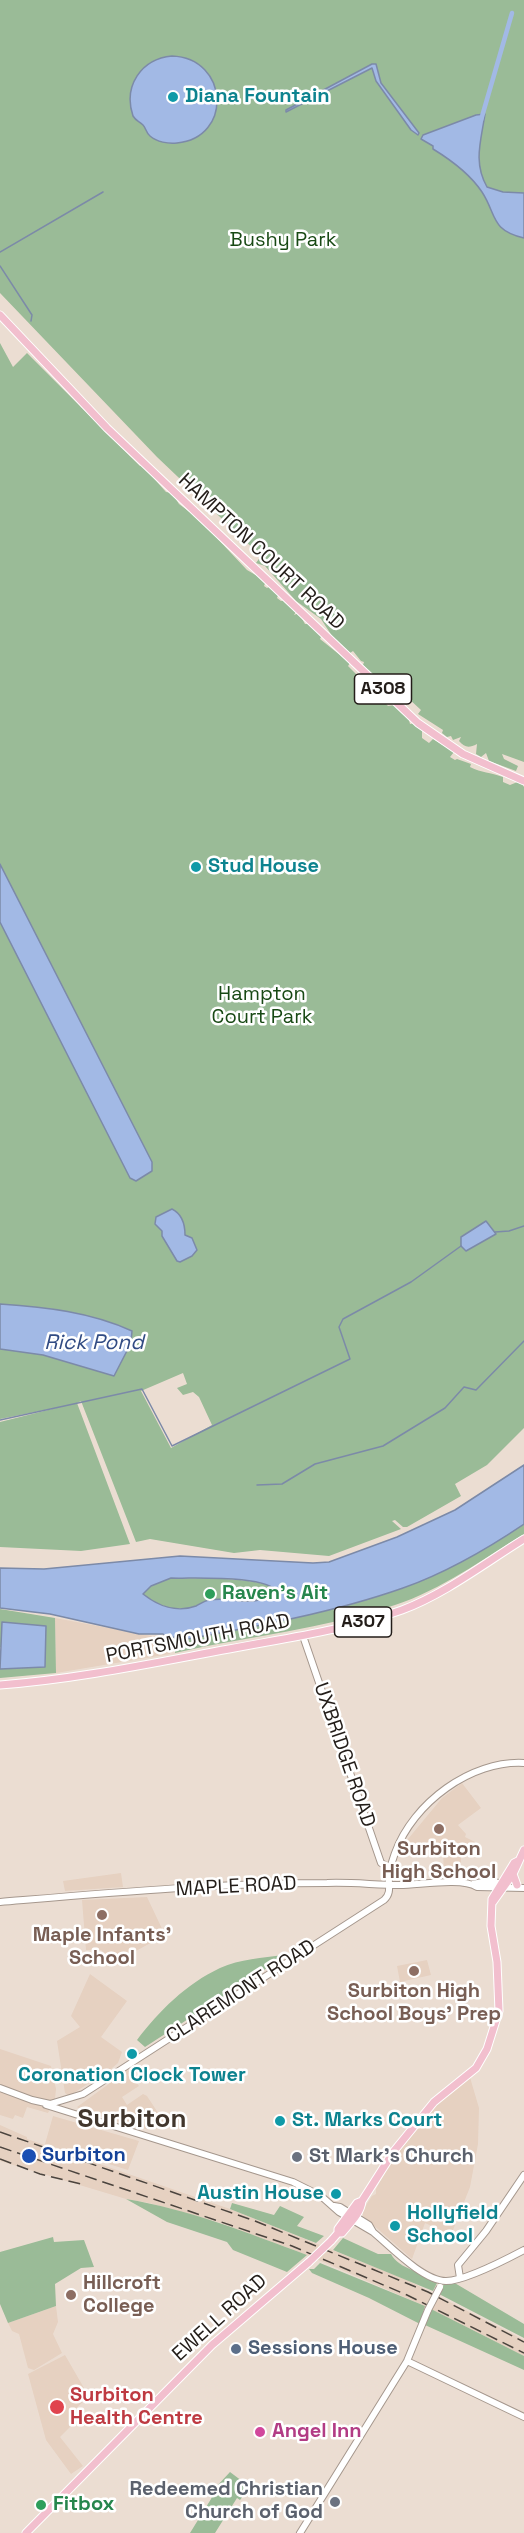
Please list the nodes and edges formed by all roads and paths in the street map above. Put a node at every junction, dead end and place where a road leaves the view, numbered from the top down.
1 (0, 315) edge
2 (524, 781) edge
3 (524, 1539) edge
4 (303, 1636) junction
5 (0, 1685) edge
6 (524, 1763) edge
7 (524, 1850) edge
8 (518, 1861) junction
9 (391, 1868) junction
10 (513, 1874) junction
11 (390, 1884) junction
12 (502, 1885) junction
13 (522, 1886) edge
14 (0, 1902) edge
15 (0, 2088) edge
16 (60, 2105) junction
17 (70, 2106) junction
18 (524, 2175) edge
19 (351, 2217) junction
20 (524, 2250) edge
21 (460, 2278) junction
22 (441, 2284) junction
23 (406, 2361) junction
24 (524, 2417) edge
25 (26, 2533) edge
26 (300, 2533) edge

1 - 2 main road, HAMPTON COURT ROAD / A308
3 - 4 main road, PORTSMOUTH ROAD / A307
4 - 5 main road, PORTSMOUTH ROAD / A307
4 - 9 street, UXBRIDGE ROAD
6 - 9 street
7 - 8 main road
8 - 10 main road
8 - 12 main road
9 - 11 street
10 - 12 main road
10 - 13 main road
11 - 12 street, MAPLE ROAD
11 - 14 street, MAPLE ROAD
11 - 17 street, CLAREMONT ROAD
12 - 13 street, MAPLE ROAD
12 - 19 main road, EWELL ROAD
15 - 16 street
16 - 17 street
16 - 17 street, CLAREMONT ROAD
17 - 19 street
18 - 21 street
19 - 22 street
19 - 25 main road, EWELL ROAD, bridge
20 - 21 street
21 - 22 street
22 - 23 street, bridge
23 - 24 street
23 - 26 street

